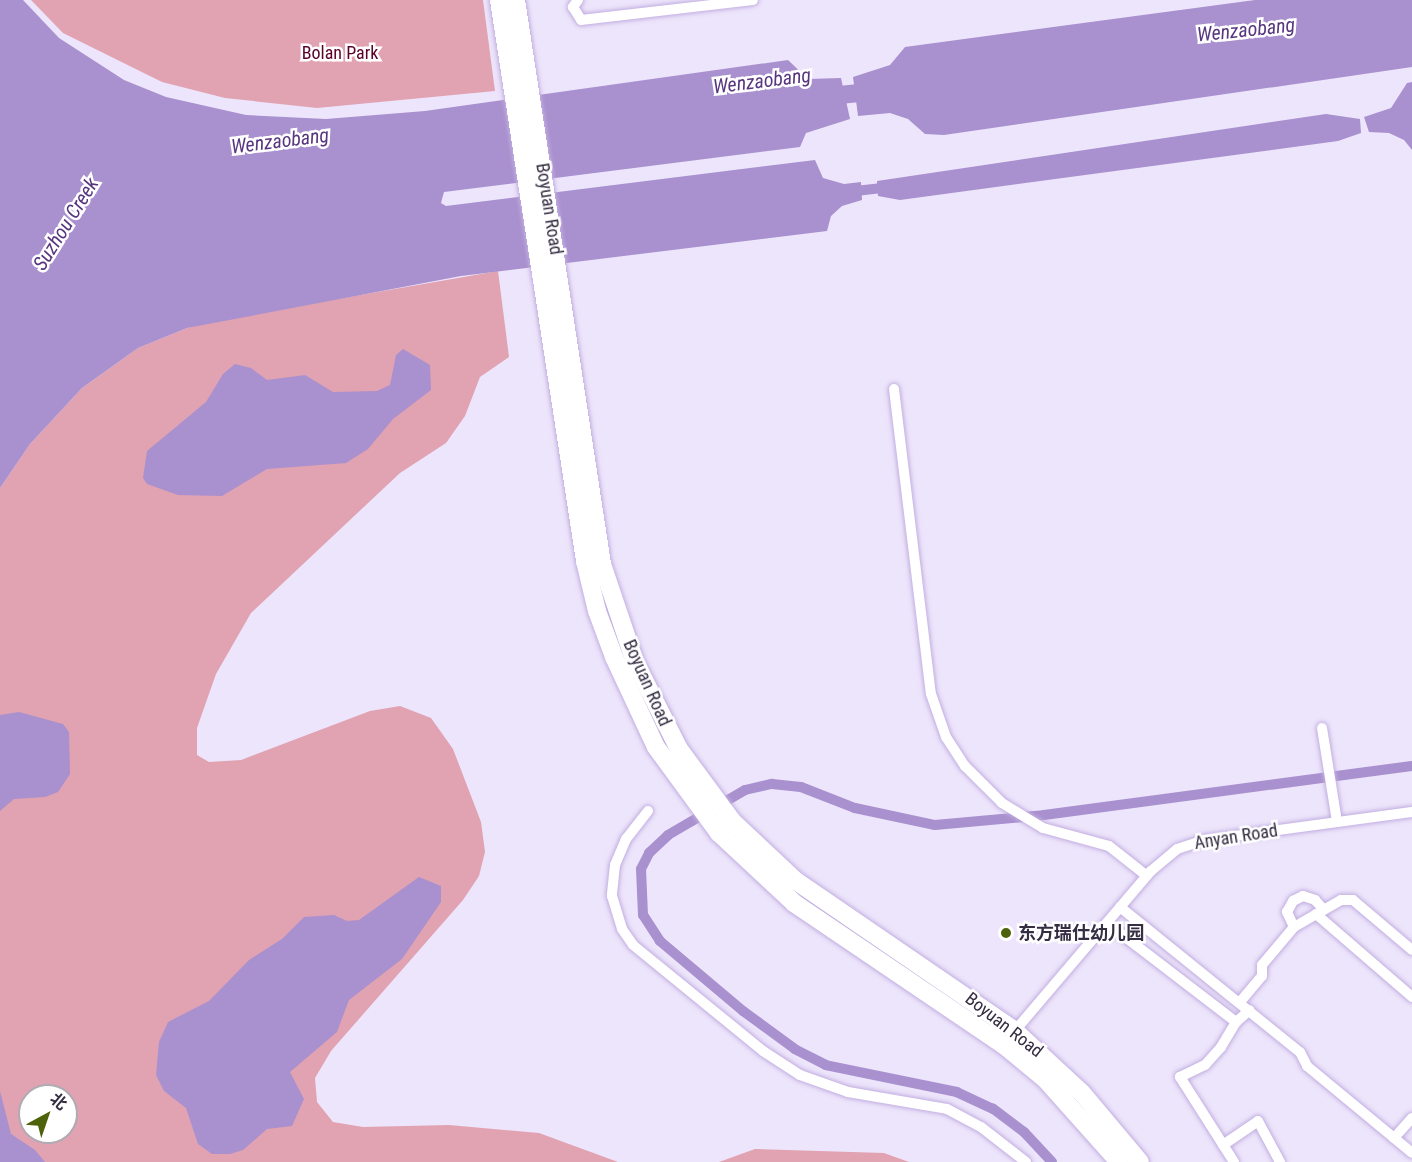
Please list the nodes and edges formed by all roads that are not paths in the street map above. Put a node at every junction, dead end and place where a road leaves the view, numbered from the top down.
1 (499, 0) edge
2 (516, 0) edge
3 (578, 0) edge
4 (753, 0) edge
5 (511, 21) junction
6 (894, 389) dead end
7 (1322, 728) dead end
8 (699, 793) junction
9 (648, 811) dead end
10 (1412, 812) edge
11 (1337, 822) junction
12 (1147, 876) junction
13 (1120, 907) junction
14 (1320, 912) junction
15 (1107, 922) junction
16 (1294, 927) junction
17 (1412, 950) edge
18 (1412, 997) edge
19 (1240, 1002) junction
20 (1250, 1010) junction
21 (1236, 1022) junction
22 (1010, 1038) junction
23 (1412, 1118) edge
24 (1394, 1138) junction
25 (1223, 1145) junction
26 (1412, 1153) edge
27 (1026, 1162) edge
28 (1119, 1162) edge
29 (1140, 1162) edge
30 (1234, 1162) edge
31 (1280, 1162) edge

1 - 5 main road, Boyuan Road
2 - 5 main road, Boyuan Road
3 - 4 street
5 - 8 main road, Boyuan Road
5 - 8 main road, Boyuan Road
6 - 12 street
7 - 11 street
8 - 22 main road, Boyuan Road
9 - 27 street
10 - 11 street, Anyan Road
11 - 12 street, Anyan Road
12 - 13 street, Anyan Road
13 - 15 street, Anyan Road
13 - 19 street
14 - 16 street
14 - 16 street
14 - 17 street
14 - 18 street
15 - 21 street
15 - 22 street, Anyan Road
16 - 19 street
19 - 20 street
20 - 21 street
20 - 24 street
21 - 25 street
22 - 28 main road, Boyuan Road
22 - 29 main road, Boyuan Road
23 - 24 street
24 - 26 street
25 - 30 street
25 - 31 street

